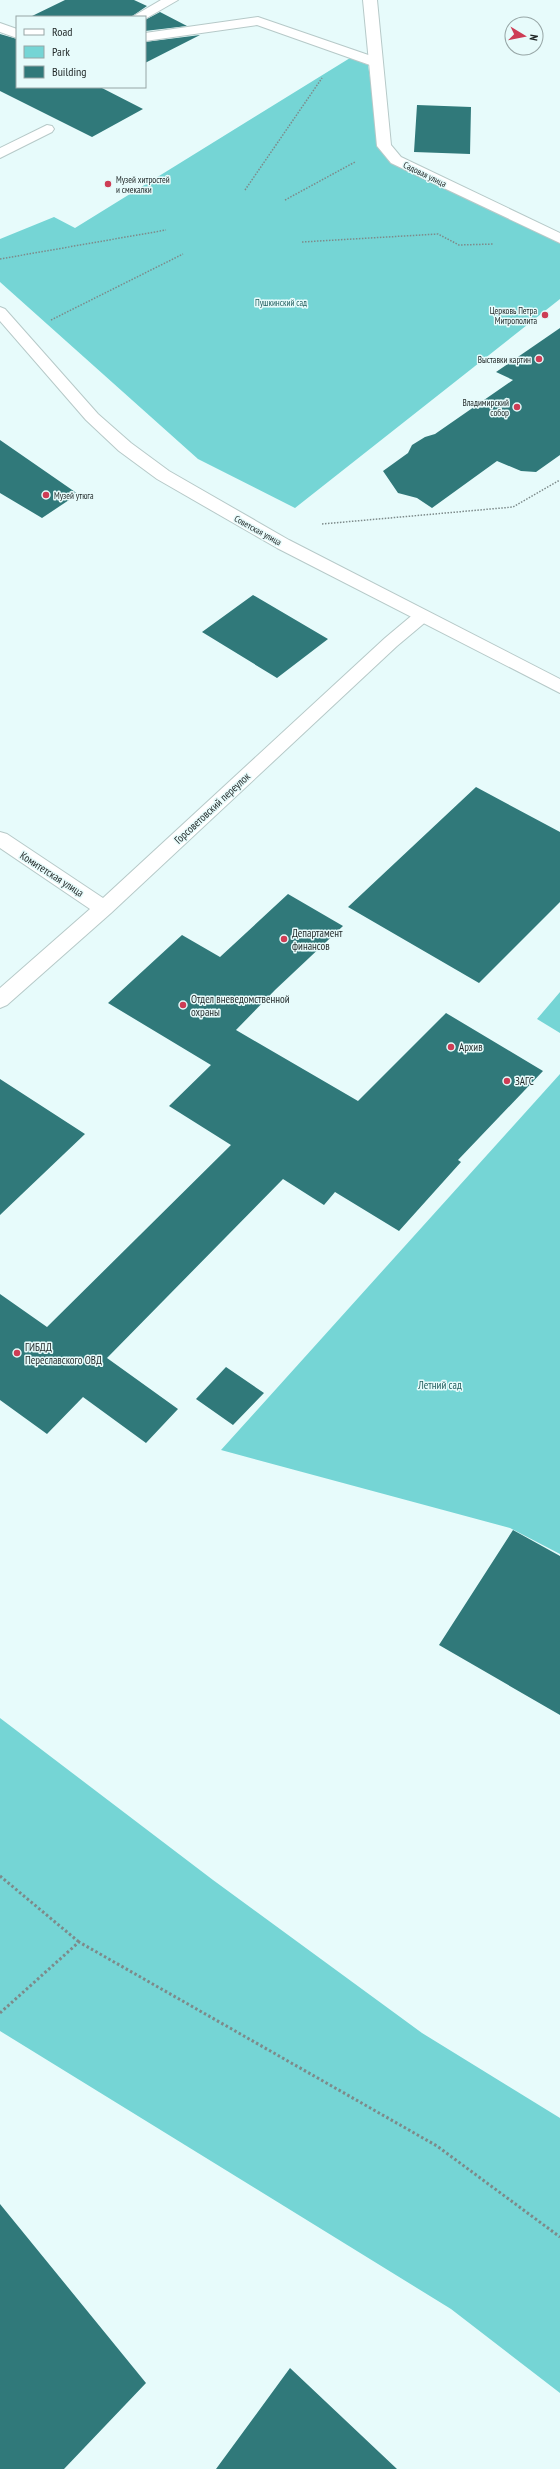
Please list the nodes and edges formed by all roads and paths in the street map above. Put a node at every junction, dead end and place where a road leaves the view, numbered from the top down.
1 (171, 0) edge
2 (370, 0) edge
3 (141, 16) edge
4 (0, 27) edge
5 (16, 34) edge
6 (146, 37) edge
7 (338, 50) junction
8 (375, 62) junction
9 (47, 129) dead end
10 (384, 146) junction
11 (0, 154) edge
12 (245, 190) dead end
13 (285, 200) dead end
14 (166, 230) dead end
15 (560, 239) edge
16 (302, 242) dead end
17 (498, 244) dead end
18 (182, 254) dead end
19 (0, 259) edge
20 (0, 312) edge
21 (50, 321) dead end
22 (560, 480) edge
23 (322, 524) dead end
24 (422, 616) junction
25 (560, 687) edge
26 (0, 839) edge
27 (104, 908) junction
28 (0, 1000) edge
29 (0, 1876) edge
30 (79, 1942) junction
31 (0, 2013) edge
32 (560, 2237) edge

1 - 3 street
2 - 8 street
4 - 5 street
6 - 7 street
7 - 8 street
7 - 12 path
8 - 10 street
9 - 11 street
10 - 13 path
10 - 15 street, Садовая улица
14 - 19 path
16 - 17 path
18 - 21 path
20 - 24 street, Советская улица
22 - 23 path
24 - 25 street, Советская улица
24 - 27 street, Горсоветовский переулок
26 - 27 street, Комитетская улица
27 - 28 street, Горсоветовский переулок
29 - 30 path
30 - 31 path
30 - 32 path

